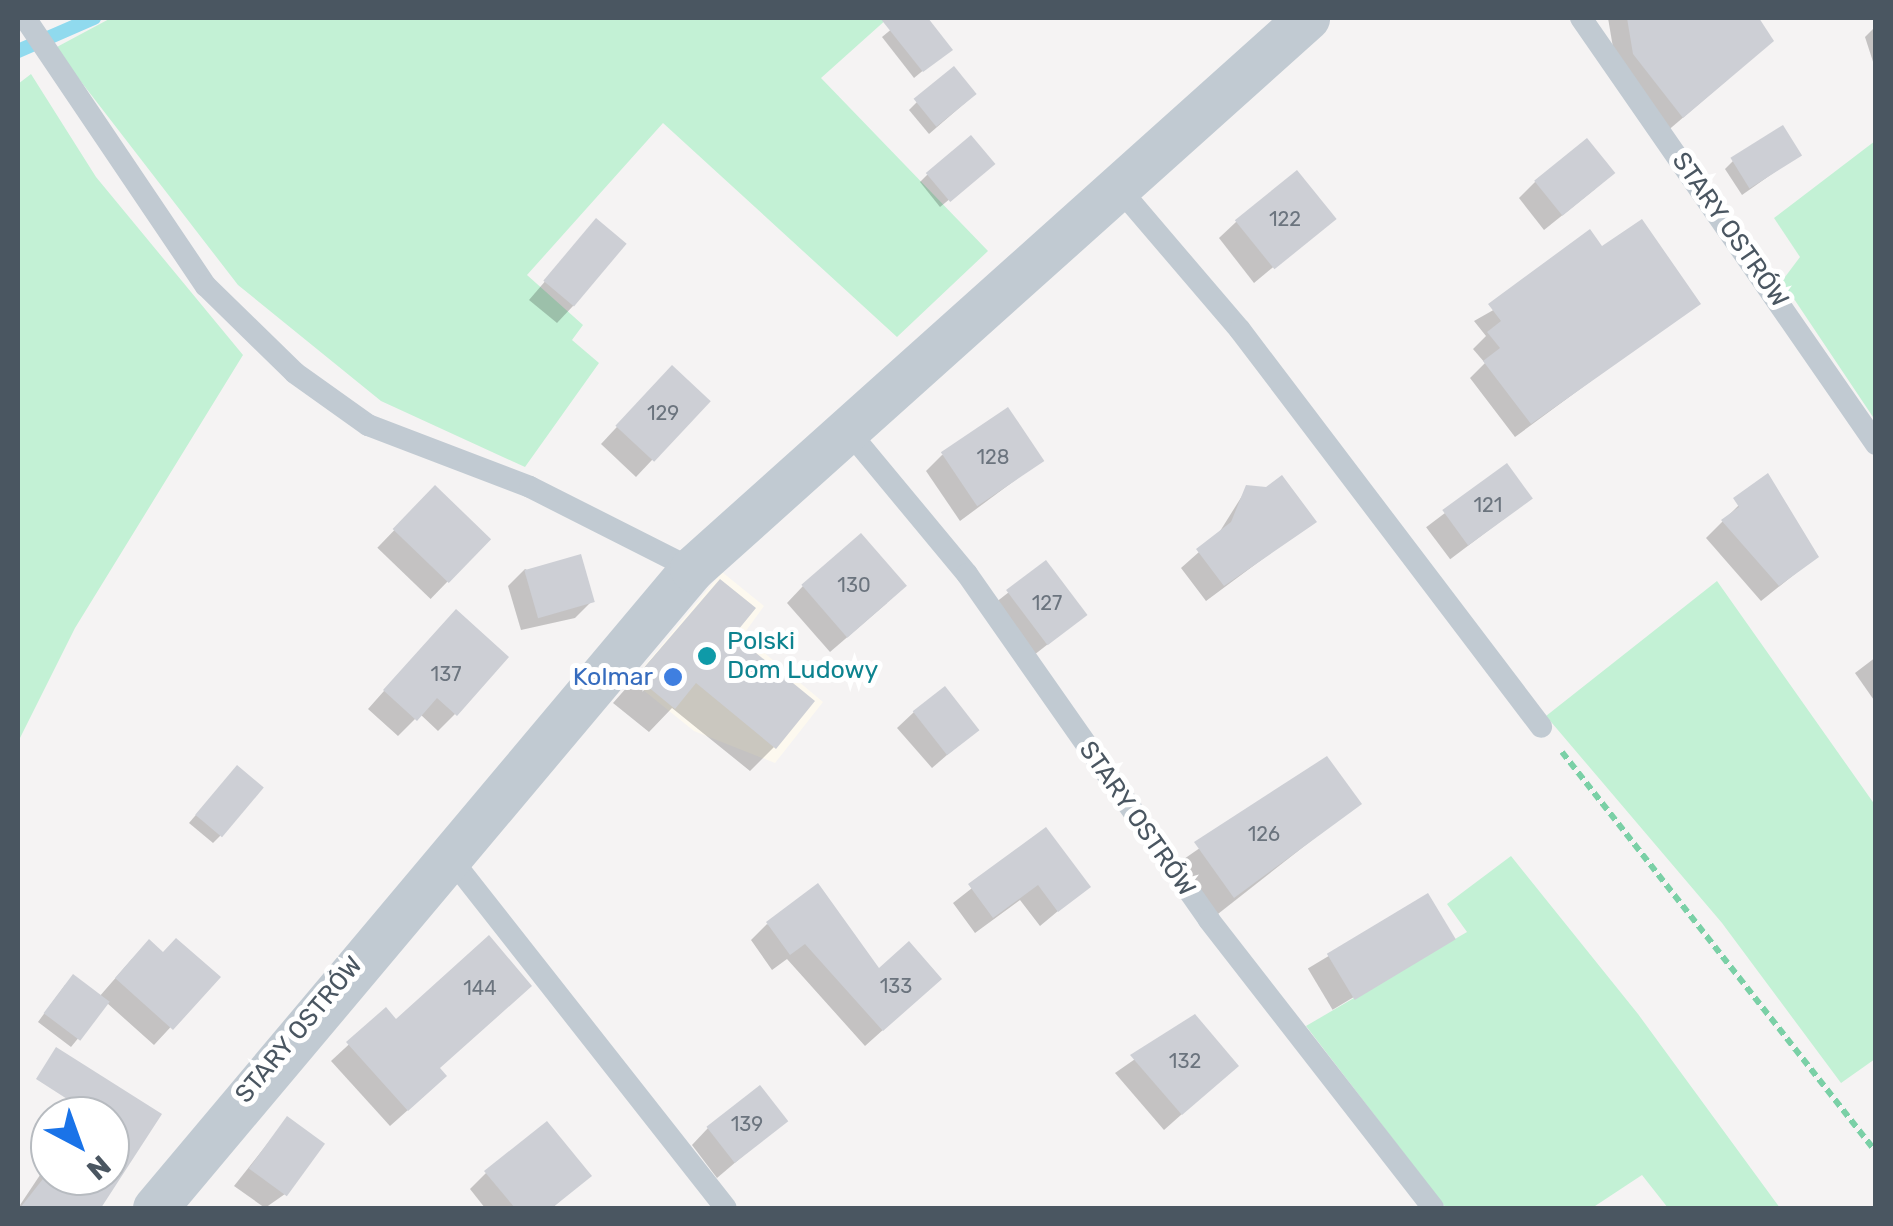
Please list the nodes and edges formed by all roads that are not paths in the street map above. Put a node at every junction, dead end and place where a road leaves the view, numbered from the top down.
1 (1307, 18) edge
2 (1580, 18) edge
3 (26, 20) edge
4 (1117, 186) junction
5 (845, 427) junction
6 (1876, 444) edge
7 (692, 568) junction
8 (1542, 727) road end
9 (448, 855) junction
10 (155, 1208) edge
11 (726, 1208) edge
12 (1433, 1208) edge

1 - 4 street, STARY OSTRÓW
2 - 6 lane, STARY OSTRÓW
3 - 7 lane
4 - 5 street, STARY OSTRÓW
4 - 8 lane
5 - 7 street, STARY OSTRÓW
5 - 12 lane, STARY OSTRÓW
7 - 9 street, STARY OSTRÓW
9 - 10 street, STARY OSTRÓW
9 - 11 lane

